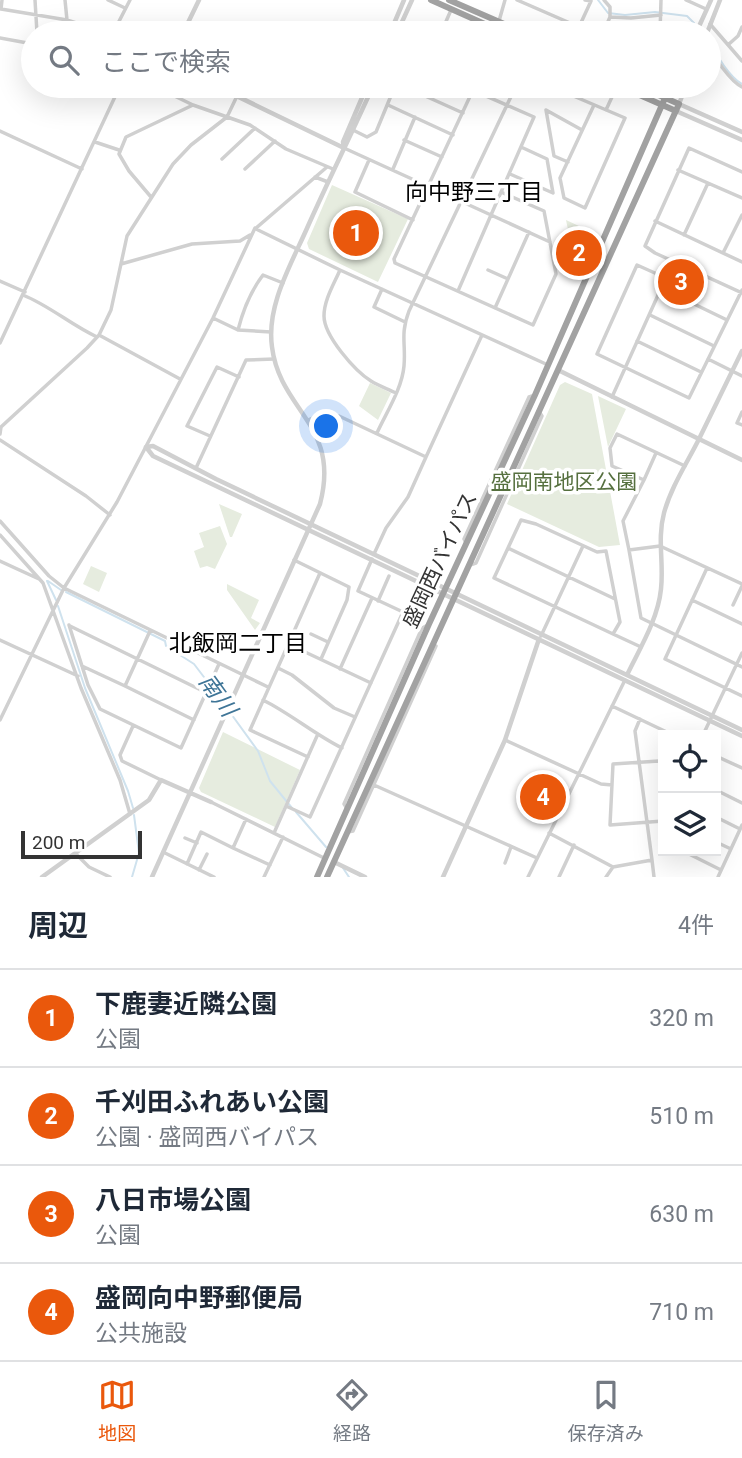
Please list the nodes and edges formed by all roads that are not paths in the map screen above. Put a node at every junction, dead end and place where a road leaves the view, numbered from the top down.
1 (2, 0) edge
2 (35, 0) edge
3 (65, 0) edge
4 (108, 0) edge
5 (130, 0) edge
6 (199, 0) edge
7 (404, 0) edge
8 (412, 0) edge
9 (431, 0) edge
10 (449, 0) edge
11 (505, 0) edge
12 (517, 0) edge
13 (533, 0) edge
14 (585, 0) edge
15 (604, 0) edge
16 (660, 0) edge
17 (686, 0) edge
18 (711, 0) edge
19 (720, 0) edge
20 (531, 6) junction
21 (126, 8) junction
22 (452, 9) junction
23 (706, 9) junction
24 (661, 15) junction
25 (37, 16) junction
26 (610, 17) junction
27 (67, 20) junction
28 (37, 21) edge
29 (70, 21) edge
30 (119, 21) edge
31 (189, 21) edge
32 (395, 21) edge
33 (402, 21) edge
34 (446, 21) edge
35 (478, 21) edge
36 (499, 21) joint
37 (565, 21) edge
38 (582, 21) edge
39 (608, 21) edge
40 (661, 21) edge
41 (701, 21) edge
42 (711, 21) edge
43 (742, 27) edge
44 (721, 36) edge
45 (0, 38) edge
46 (21, 42) edge
47 (729, 44) junction
48 (742, 61) edge
49 (721, 65) edge
50 (742, 88) edge
51 (115, 98) edge
52 (180, 98) edge
53 (236, 98) edge
54 (241, 98) edge
55 (364, 98) edge
56 (365, 98) edge
57 (390, 98) edge
58 (430, 98) edge
59 (470, 98) edge
60 (491, 98) edge
61 (510, 98) edge
62 (578, 98) edge
63 (612, 98) edge
64 (654, 98) edge
65 (658, 98) edge
66 (665, 98) edge
67 (681, 98) edge
68 (663, 101) junction
69 (193, 105) junction
70 (387, 105) junction
71 (506, 105) junction
72 (594, 105) junction
73 (677, 107) junction
74 (606, 110) junction
75 (463, 113) junction
76 (227, 117) junction
77 (415, 117) junction
78 (255, 128) junction
79 (353, 130) junction
80 (582, 130) junction
81 (0, 131) edge
82 (742, 132) edge
83 (453, 135) junction
84 (404, 140) junction
85 (742, 140) edge
86 (275, 141) junction
87 (95, 142) junction
88 (521, 147) junction
89 (344, 148) junction
90 (120, 151) junction
91 (442, 157) junction
92 (222, 159) dead end
93 (369, 159) junction
94 (568, 162) junction
95 (330, 168) junction
96 (82, 169) junction
97 (245, 169) dead end
98 (393, 169) junction
99 (678, 170) junction
100 (742, 171) edge
101 (510, 174) junction
102 (315, 177) junction
103 (328, 181) junction
104 (708, 183) junction
105 (428, 187) junction
106 (502, 192) junction
107 (151, 197) junction
108 (742, 198) edge
109 (461, 201) junction
110 (491, 215) junction
111 (742, 215) edge
112 (413, 220) junction
113 (655, 221) junction
114 (255, 228) junction
115 (529, 232) junction
116 (684, 235) junction
117 (550, 242) junction
118 (298, 249) junction
119 (723, 253) junction
120 (673, 262) junction
121 (742, 262) edge
122 (121, 264) junction
123 (340, 270) junction
124 (488, 270) dead end
125 (426, 277) junction
126 (666, 278) junction
127 (508, 279) junction
128 (0, 281) edge
129 (283, 283) junction
130 (661, 288) junction
131 (382, 289) junction
132 (458, 291) junction
133 (742, 292) edge
134 (24, 294) junction
135 (413, 303) junction
136 (495, 308) junction
137 (650, 314) junction
138 (213, 318) junction
139 (727, 320) junction
140 (405, 322) junction
141 (238, 330) junction
142 (271, 332) junction
143 (482, 335) junction
144 (98, 336) junction
145 (637, 341) junction
146 (0, 343) edge
147 (714, 346) junction
148 (742, 351) edge
149 (274, 359) junction
150 (708, 359) junction
151 (548, 365) junction
152 (625, 367) junction
153 (557, 370) junction
154 (732, 371) junction
155 (702, 372) junction
156 (742, 376) edge
157 (239, 377) junction
158 (180, 379) junction
159 (396, 393) junction
160 (612, 397) junction
161 (742, 412) edge
162 (308, 420) junction
163 (742, 425) edge
164 (0, 427) edge
165 (377, 433) junction
166 (0, 434) edge
167 (210, 436) junction
168 (699, 439) junction
169 (0, 440) edge
170 (146, 447) junction
171 (656, 453) junction
172 (426, 457) junction
173 (742, 460) edge
174 (685, 466) junction
175 (196, 468) junction
176 (644, 480) junction
177 (110, 515) junction
178 (0, 521) edge
179 (311, 524) junction
180 (308, 530) junction
181 (0, 535) edge
182 (583, 546) junction
183 (660, 546) junction
184 (508, 548) junction
185 (629, 550) junction
186 (373, 557) junction
187 (293, 560) junction
188 (0, 561) edge
189 (707, 568) junction
190 (320, 573) junction
191 (389, 576) dead end
192 (568, 576) junction
193 (41, 580) junction
194 (742, 585) edge
195 (64, 588) junction
196 (446, 592) junction
197 (456, 593) junction
198 (372, 598) junction
199 (615, 599) junction
200 (453, 600) junction
201 (692, 600) junction
202 (378, 601) junction
203 (733, 605) dead end
204 (554, 606) junction
205 (54, 609) junction
206 (652, 623) junction
207 (742, 624) edge
208 (150, 631) junction
209 (311, 634) dead end
210 (613, 634) junction
211 (676, 635) junction
212 (540, 637) junction
213 (0, 640) edge
214 (328, 642) junction
215 (432, 643) junction
216 (288, 644) junction
217 (641, 647) junction
218 (742, 653) edge
219 (31, 655) junction
220 (136, 658) junction
221 (321, 659) junction
222 (219, 664) junction
223 (736, 664) junction
224 (82, 666) junction
225 (277, 667) junction
226 (742, 667) edge
227 (340, 668) junction
228 (627, 675) junction
229 (78, 676) junction
230 (243, 676) junction
231 (624, 681) junction
232 (371, 683) junction
233 (125, 686) junction
234 (268, 687) junction
235 (725, 688) junction
236 (207, 693) junction
237 (742, 696) edge
238 (263, 700) junction
239 (612, 706) junction
240 (355, 717) junction
241 (711, 718) junction
242 (640, 719) junction
243 (0, 720) edge
244 (194, 720) junction
245 (133, 725) junction
246 (663, 730) edge
247 (705, 730) edge
248 (742, 730) edge
249 (317, 736) junction
250 (742, 736) edge
251 (505, 740) junction
252 (342, 748) junction
253 (308, 757) junction
254 (721, 758) edge
255 (658, 761) edge
256 (640, 764) junction
257 (742, 768) edge
258 (578, 773) junction
259 (161, 780) junction
260 (374, 785) junction
261 (612, 786) junction
262 (721, 792) edge
263 (191, 794) junction
264 (211, 802) joint
265 (742, 803) edge
266 (286, 806) junction
267 (130, 814) junction
268 (246, 819) junction
269 (721, 819) edge
270 (658, 821) edge
271 (646, 822) junction
272 (466, 826) junction
273 (741, 827) edge
274 (274, 833) junction
275 (347, 833) junction
276 (549, 833) junction
277 (283, 837) junction
278 (185, 838) dead end
279 (197, 843) junction
280 (721, 844) edge
281 (574, 845) junction
282 (512, 847) junction
283 (233, 848) junction
284 (731, 849) junction
285 (163, 852) junction
286 (76, 854) junction
287 (207, 854) dead end
288 (693, 856) edge
289 (537, 858) junction
290 (326, 859) junction
291 (652, 860) junction
292 (505, 863) dead end
293 (187, 864) junction
294 (338, 864) junction
295 (270, 865) junction
296 (613, 867) junction
297 (200, 870) junction
298 (721, 870) junction
299 (42, 877) edge
300 (110, 877) edge
301 (152, 877) edge
302 (214, 877) edge
303 (264, 877) edge
304 (317, 877) edge
305 (327, 877) edge
306 (365, 877) edge
307 (443, 877) edge
308 (528, 877) edge
309 (559, 877) edge
310 (606, 877) edge
311 (654, 877) edge
312 (718, 877) edge

1 - 25 street
2 - 25 street
3 - 27 street
4 - 21 street
5 - 21 street
6 - 31 street
7 - 32 street
8 - 33 street
9 - 22 highway
10 - 36 highway
11 - 36 street
12 - 20 street
13 - 20 street
14 - 38 street
15 - 26 street
16 - 24 street
17 - 23 street
18 - 23 street
19 - 42 street
20 - 37 street
21 - 30 street
22 - 34 street
22 - 35 highway
23 - 41 street
24 - 26 street
24 - 40 street
25 - 27 street
25 - 28 street
26 - 39 street
27 - 29 street
43 - 47 street
44 - 47 street
45 - 46 street
47 - 48 street
49 - 50 street
51 - 87 street
52 - 69 street
53 - 76 street
54 - 89 street
55 - 89 street
56 - 79 street
57 - 70 street
58 - 75 street
59 - 75 street
60 - 71 street
61 - 71 street
62 - 72 street
63 - 74 street
64 - 68 highway
65 - 68 highway
66 - 68 street
67 - 73 street
68 - 73 highway
68 - 151 highway, 盛岡西バイパス
69 - 76 street
69 - 90 street
70 - 77 street
70 - 79 street
71 - 88 street
71 - 109 street
72 - 74 street
72 - 80 street
73 - 82 street
73 - 85 street
73 - 153 highway, 盛岡西バイパス
74 - 94 street
75 - 83 street
76 - 78 street
76 - 107 street
77 - 83 street
77 - 84 street
78 - 86 street
78 - 92 street
79 - 89 street
80 - 94 street
80 - 94 street
81 - 96 street
83 - 91 street
84 - 91 street
84 - 98 street
86 - 95 street
86 - 97 street
87 - 90 street
87 - 96 street
88 - 101 street
88 - 101 street
89 - 93 street
89 - 95 street
90 - 107 street
91 - 105 street
93 - 98 street
93 - 112 street
95 - 102 street
95 - 103 street
96 - 134 street
98 - 105 street
99 - 100 street
99 - 104 street
99 - 113 street
101 - 106 street
102 - 103 street
102 - 114 street
103 - 118 street
104 - 108 street
104 - 116 street
105 - 109 street
105 - 112 street
106 - 110 street
106 - 117 street
107 - 122 street
109 - 110 street
109 - 125 street
110 - 115 street
110 - 132 street
111 - 119 street
112 - 125 street
113 - 116 street
113 - 120 street
114 - 118 street
114 - 122 street
114 - 138 street
115 - 117 street
115 - 127 street
116 - 119 street
117 - 136 street
118 - 123 street
118 - 129 street
119 - 121 street
120 - 126 street
120 - 133 street
122 - 144 street
123 - 131 street
123 - 159 street
124 - 127 street
125 - 132 street
125 - 135 street
126 - 130 street
126 - 152 street
127 - 136 street
128 - 134 street
129 - 141 street
129 - 142 street
130 - 137 street
130 - 139 street
131 - 135 street
131 - 140 street
132 - 136 street
133 - 139 street
134 - 144 street
134 - 146 street
135 - 140 street
135 - 143 street
137 - 145 street
137 - 147 street
138 - 141 street
138 - 158 street
139 - 147 street
140 - 159 street
141 - 142 street
142 - 149 street
143 - 151 street
143 - 172 street
144 - 158 street
144 - 164 street
145 - 152 street
145 - 155 street
147 - 150 street
148 - 154 street
149 - 157 street
149 - 162 street
150 - 154 street
150 - 155 street
151 - 196 highway, 盛岡西バイパス
152 - 155 street
152 - 160 street
153 - 160 street
153 - 197 highway, 盛岡西バイパス
154 - 156 street
154 - 168 street
157 - 167 street
157 - 167 street
158 - 170 street
159 - 165 street
160 - 168 street
161 - 163 street
162 - 165 street
162 - 179 street
164 - 166 street
165 - 172 street
167 - 175 street
168 - 173 street
168 - 174 street
169 - 177 street
170 - 175 street
170 - 177 street
170 - 180 street
171 - 174 street
171 - 176 street
171 - 176 street
172 - 186 street
174 - 183 street
175 - 179 street
176 - 185 street
177 - 195 street
178 - 195 street
179 - 180 street
179 - 186 street
180 - 186 street
180 - 187 street
181 - 193 street
182 - 184 street
182 - 192 street
182 - 199 street
183 - 185 street
183 - 189 street
183 - 206 street
184 - 192 street
184 - 204 street
185 - 206 street
186 - 196 street
186 - 198 street
187 - 190 street
187 - 230 street
188 - 193 street
189 - 194 street
189 - 201 street
190 - 214 street
190 - 216 street
191 - 202 street
192 - 199 street
192 - 204 street
193 - 205 street
194 - 203 street
195 - 205 street
195 - 208 street
196 - 197 street
196 - 200 street
196 - 290 highway, 盛岡西バイパス
197 - 200 highway, 盛岡西バイパス
197 - 212 street
198 - 202 street
198 - 227 street
199 - 210 street
200 - 212 street
200 - 215 highway, 盛岡西バイパス
201 - 207 street
201 - 211 street
202 - 232 street
204 - 210 street
204 - 212 street
205 - 219 street
205 - 229 street
206 - 211 street
206 - 217 street
208 - 220 street
208 - 222 street
209 - 214 street
210 - 217 street
211 - 223 street
211 - 235 street
212 - 228 street
212 - 231 street
212 - 251 street
213 - 219 street
214 - 221 street
215 - 260 street
215 - 275 highway, 盛岡西バイパス
216 - 221 street
216 - 225 street
217 - 228 street
218 - 223 street
219 - 229 street
219 - 243 street
220 - 224 street
220 - 233 street
220 - 236 street
221 - 227 street
222 - 230 street
222 - 236 street
223 - 226 street
223 - 235 street
224 - 233 street
224 - 245 street
225 - 234 street
225 - 240 street
227 - 232 street
228 - 231 street
228 - 241 street
229 - 267 street
230 - 234 street
230 - 263 street
231 - 239 street
231 - 241 street
232 - 240 street
233 - 244 street
234 - 238 street
235 - 237 street
235 - 241 street
236 - 244 street
238 - 249 street
238 - 253 street
239 - 242 street
239 - 258 street
240 - 252 street
241 - 247 street
241 - 248 street
241 - 250 street
242 - 246 street
242 - 256 street
244 - 245 street
245 - 259 street
249 - 252 street
249 - 253 street
251 - 258 street
251 - 272 street
252 - 266 street
253 - 266 street
254 - 257 street
255 - 256 street
256 - 261 street
256 - 271 street
258 - 261 street
258 - 276 street
259 - 263 street
259 - 267 street
260 - 272 street
260 - 275 street
261 - 271 street
262 - 265 street
263 - 264 street
263 - 285 street
264 - 268 street
266 - 274 street
267 - 286 street
268 - 274 street
268 - 283 street
269 - 273 street
270 - 271 street
271 - 291 street
272 - 282 street
272 - 307 street
273 - 284 street
274 - 277 street
275 - 294 highway, 盛岡西バイパス
276 - 281 street
276 - 289 street
277 - 290 street
277 - 295 street
278 - 279 street
279 - 283 street
279 - 293 street
280 - 284 street
281 - 296 street
281 - 309 street
282 - 289 street
282 - 292 street
283 - 295 street
284 - 298 street
285 - 293 street
285 - 301 street
286 - 299 street
286 - 300 street
287 - 297 street
288 - 298 street
289 - 308 street
290 - 304 highway, 盛岡西バイパス
291 - 296 street
291 - 311 street
293 - 297 street
294 - 305 highway, 盛岡西バイパス
294 - 306 street
295 - 303 street
296 - 310 street
297 - 302 street
298 - 312 street

